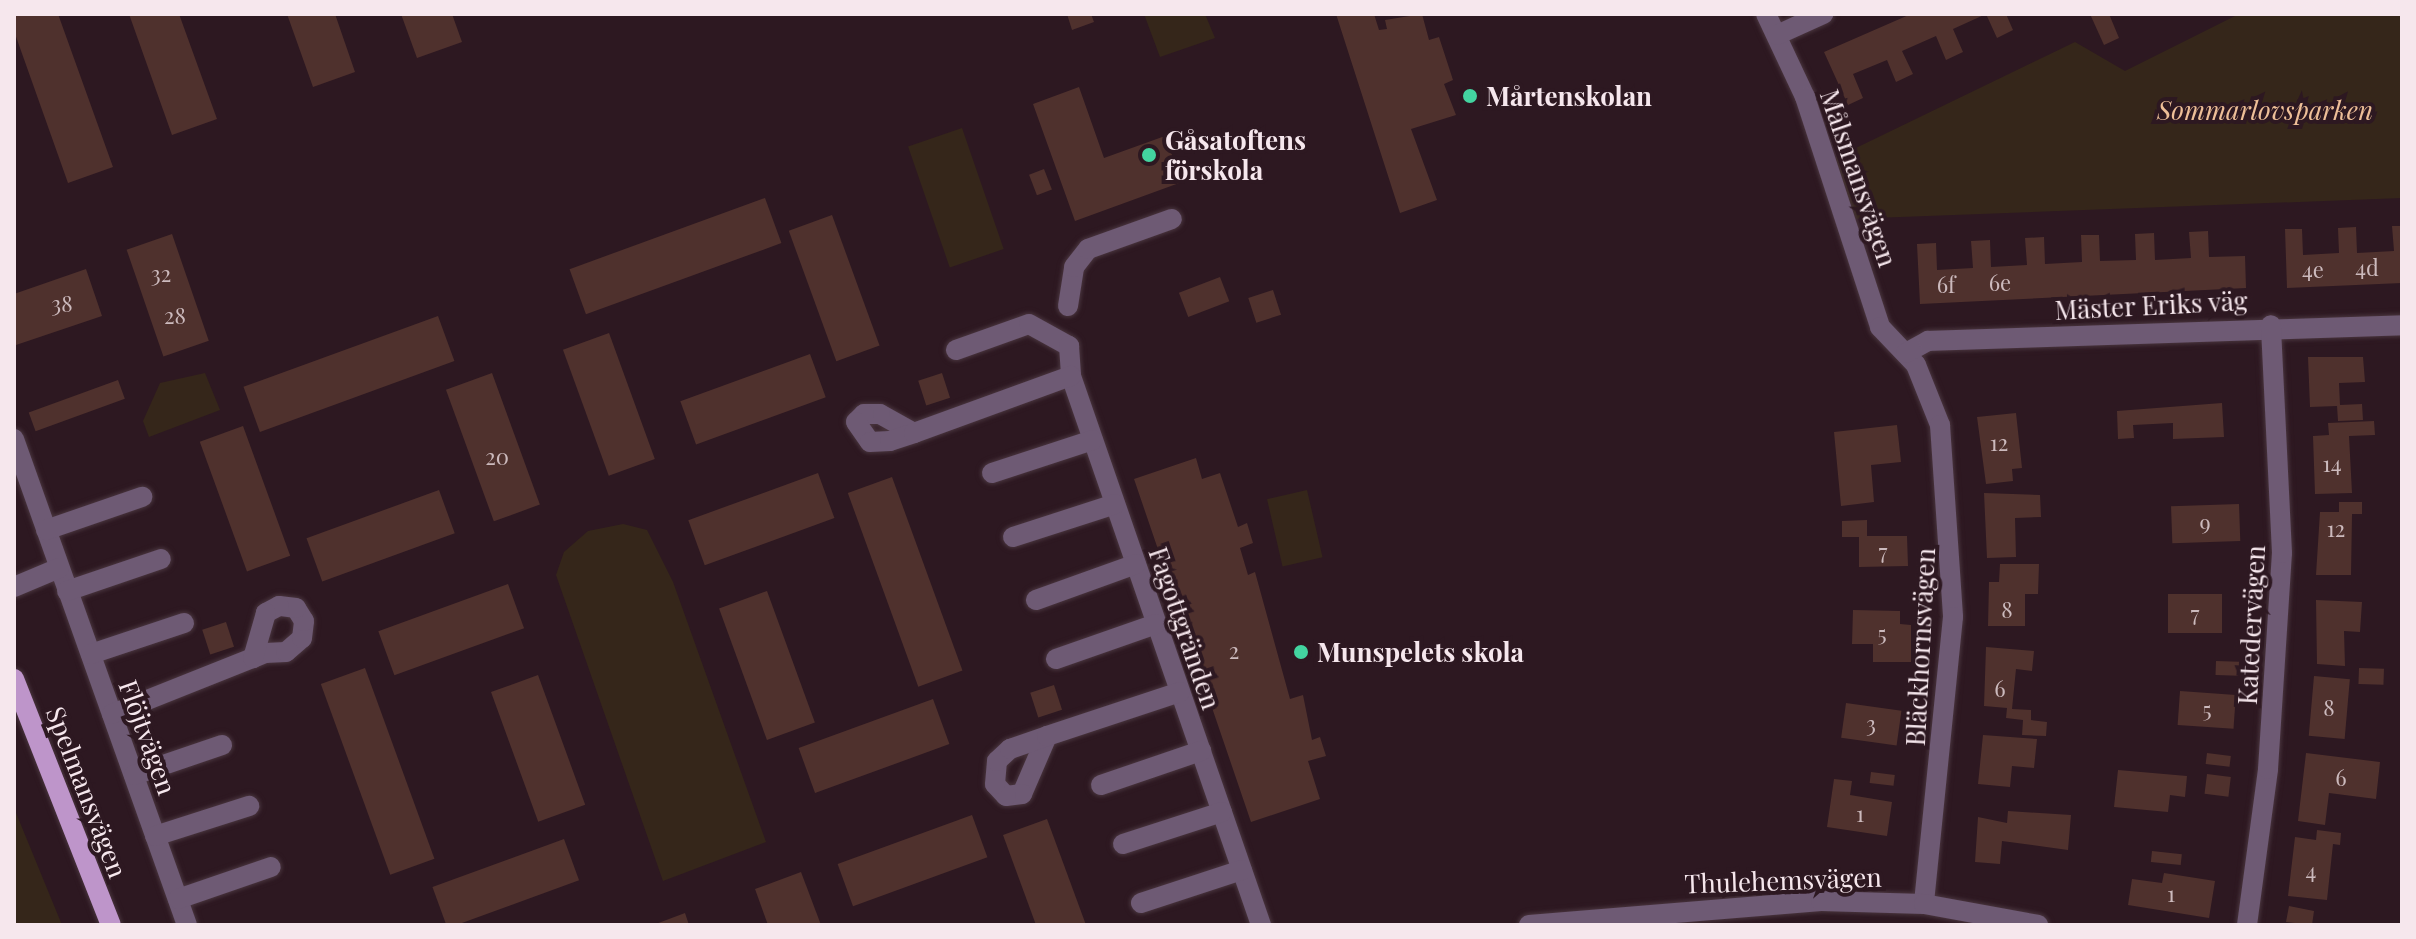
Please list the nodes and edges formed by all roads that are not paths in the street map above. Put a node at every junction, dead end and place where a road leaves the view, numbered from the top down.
1 (1766, 14) edge
2 (1823, 14) edge
3 (1777, 35) junction
4 (1172, 219) dead end
5 (1068, 306) dead end
6 (2271, 325) junction
7 (2402, 325) edge
8 (956, 350) dead end
9 (1906, 353) junction
10 (1071, 376) junction
11 (914, 433) dead end
12 (14, 439) edge
13 (1093, 440) junction
14 (992, 473) dead end
15 (142, 497) dead end
16 (1115, 504) junction
17 (46, 530) junction
18 (1013, 537) dead end
19 (161, 559) dead end
20 (1136, 564) junction
21 (59, 568) junction
22 (14, 587) edge
23 (67, 591) junction
24 (1036, 600) dead end
25 (184, 623) dead end
26 (1156, 624) junction
27 (91, 654) junction
28 (253, 658) dead end
29 (1056, 659) dead end
30 (14, 679) edge
31 (1180, 692) junction
32 (112, 714) junction
33 (1047, 736) dead end
34 (222, 745) dead end
35 (1201, 751) junction
36 (134, 775) junction
37 (1101, 785) dead end
38 (249, 806) dead end
39 (1222, 812) junction
40 (155, 836) junction
41 (1123, 844) dead end
42 (271, 867) dead end
43 (1242, 870) junction
44 (178, 899) junction
45 (1141, 903) dead end
46 (1924, 904) junction
47 (111, 925) edge
48 (187, 925) edge
49 (1261, 925) edge
50 (1529, 925) edge
51 (2038, 925) edge
52 (2247, 925) edge

1 - 3 street, Målsmansvägen
2 - 3 street
3 - 9 street, Målsmansvägen
4 - 5 street
6 - 7 street, Mäster Eriks väg
6 - 9 street, Mäster Eriks väg
6 - 52 street, Katedervägen
8 - 10 street, Fagottgränden
9 - 46 street, Bläckhornsvägen
10 - 11 street
10 - 13 street, Fagottgränden
12 - 17 street, Flöjtvägen
13 - 14 street
13 - 16 street, Fagottgränden
15 - 17 street
16 - 18 street
16 - 20 street, Fagottgränden
17 - 21 street, Flöjtvägen
19 - 23 street
20 - 24 street
20 - 26 street, Fagottgränden
21 - 22 street
21 - 23 street, Flöjtvägen
23 - 27 street, Flöjtvägen
25 - 27 street
26 - 29 street
26 - 31 street, Fagottgränden
27 - 32 street, Flöjtvägen
28 - 32 street
30 - 47 main road, Spelmansvägen
31 - 33 street
31 - 35 street, Fagottgränden
32 - 36 street, Flöjtvägen
34 - 36 street
35 - 37 street
35 - 39 street, Fagottgränden
36 - 40 street, Flöjtvägen
38 - 40 street
39 - 41 street
39 - 43 street, Fagottgränden
40 - 44 street, Flöjtvägen
42 - 44 street
43 - 45 street
43 - 49 street, Fagottgränden
44 - 48 street, Flöjtvägen
46 - 50 street, Thulehemsvägen
46 - 51 street, Thulehemsvägen

